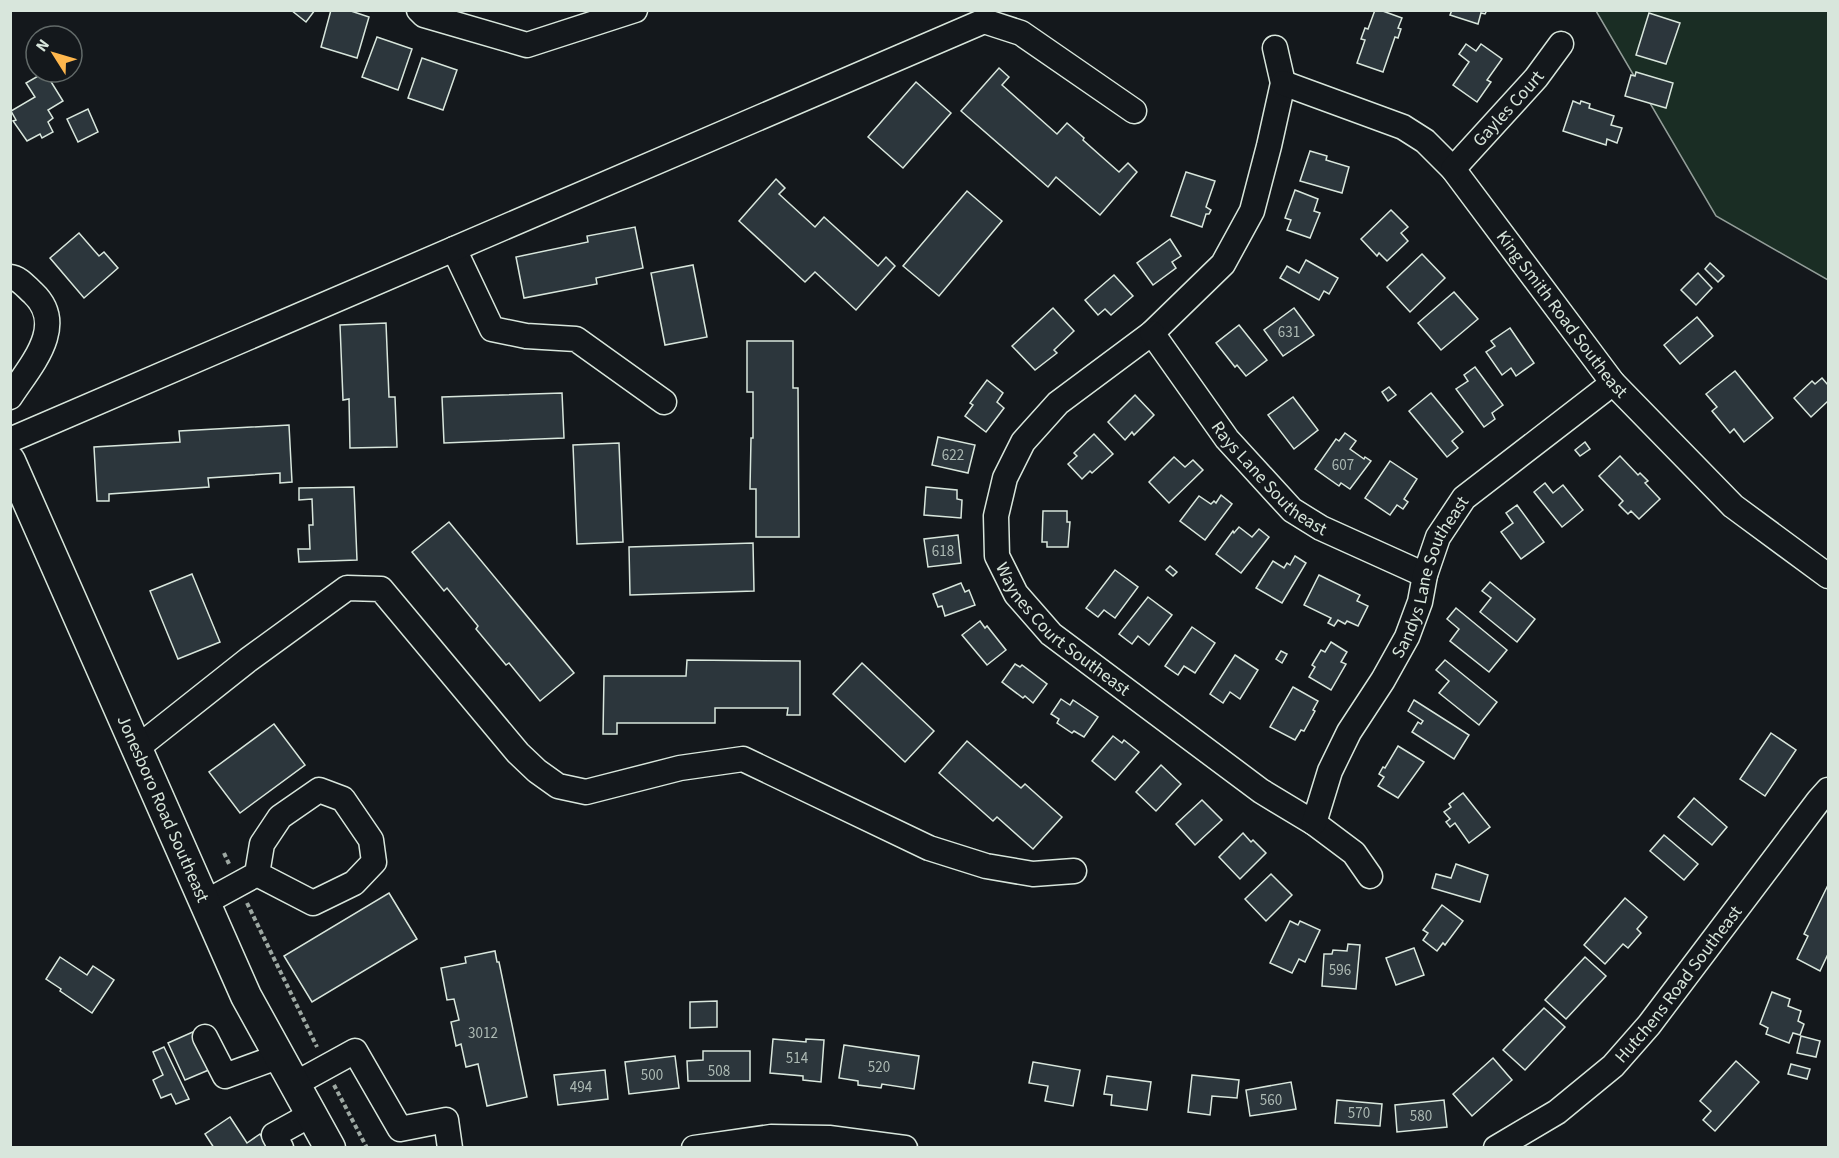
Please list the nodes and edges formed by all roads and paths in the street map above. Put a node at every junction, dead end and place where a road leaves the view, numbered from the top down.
1 (419, 10) edge
2 (634, 10) edge
3 (1561, 44) dead end
4 (1275, 48) dead end
5 (1283, 83) junction
6 (1134, 111) dead end
7 (1453, 169) junction
8 (454, 249) junction
9 (10, 277) edge
10 (1152, 333) junction
11 (1613, 383) junction
12 (10, 397) edge
13 (664, 402) dead end
14 (10, 440) edge
15 (10, 461) edge
16 (1425, 575) junction
17 (1828, 576) edge
18 (137, 748) junction
19 (1828, 790) edge
20 (1314, 823) junction
21 (224, 854) dead end
22 (1074, 871) dead end
23 (1370, 876) dead end
24 (248, 879) junction
25 (204, 903) junction
26 (205, 1037) dead end
27 (318, 1049) dead end
28 (280, 1056) junction
29 (295, 1084) junction
30 (334, 1084) dead end
31 (312, 1114) junction
32 (281, 1148) edge
33 (330, 1148) edge
34 (368, 1148) edge
35 (450, 1148) edge
36 (694, 1148) edge
37 (906, 1148) edge
38 (1496, 1148) edge

1 - 2 street
3 - 7 street, Gayles Court
4 - 5 street
5 - 7 street, King Smith Road Southeast
5 - 10 street, Waynes Court Southeast
6 - 8 street
7 - 11 street, King Smith Road Southeast
8 - 13 street
8 - 14 street
9 - 12 street
10 - 16 street, Rays Lane Southeast
10 - 20 street, Waynes Court Southeast
11 - 16 street, Sandys Lane Southeast
11 - 17 street, King Smith Road Southeast
15 - 18 main road, Jonesboro Road Southeast
16 - 20 street, Sandys Lane Southeast
18 - 22 street
18 - 25 main road, Jonesboro Road Southeast
19 - 38 street, Hutchens Road Southeast
20 - 23 street, Waynes Court Southeast
21 - 24 path
24 - 24 street
24 - 25 street
24 - 27 path
25 - 28 main road, Jonesboro Road Southeast
26 - 28 street
28 - 29 main road, Jonesboro Road Southeast
29 - 31 main road, Jonesboro Road Southeast
29 - 35 street
30 - 34 path
31 - 32 street
31 - 33 main road, Jonesboro Road Southeast
36 - 37 street

